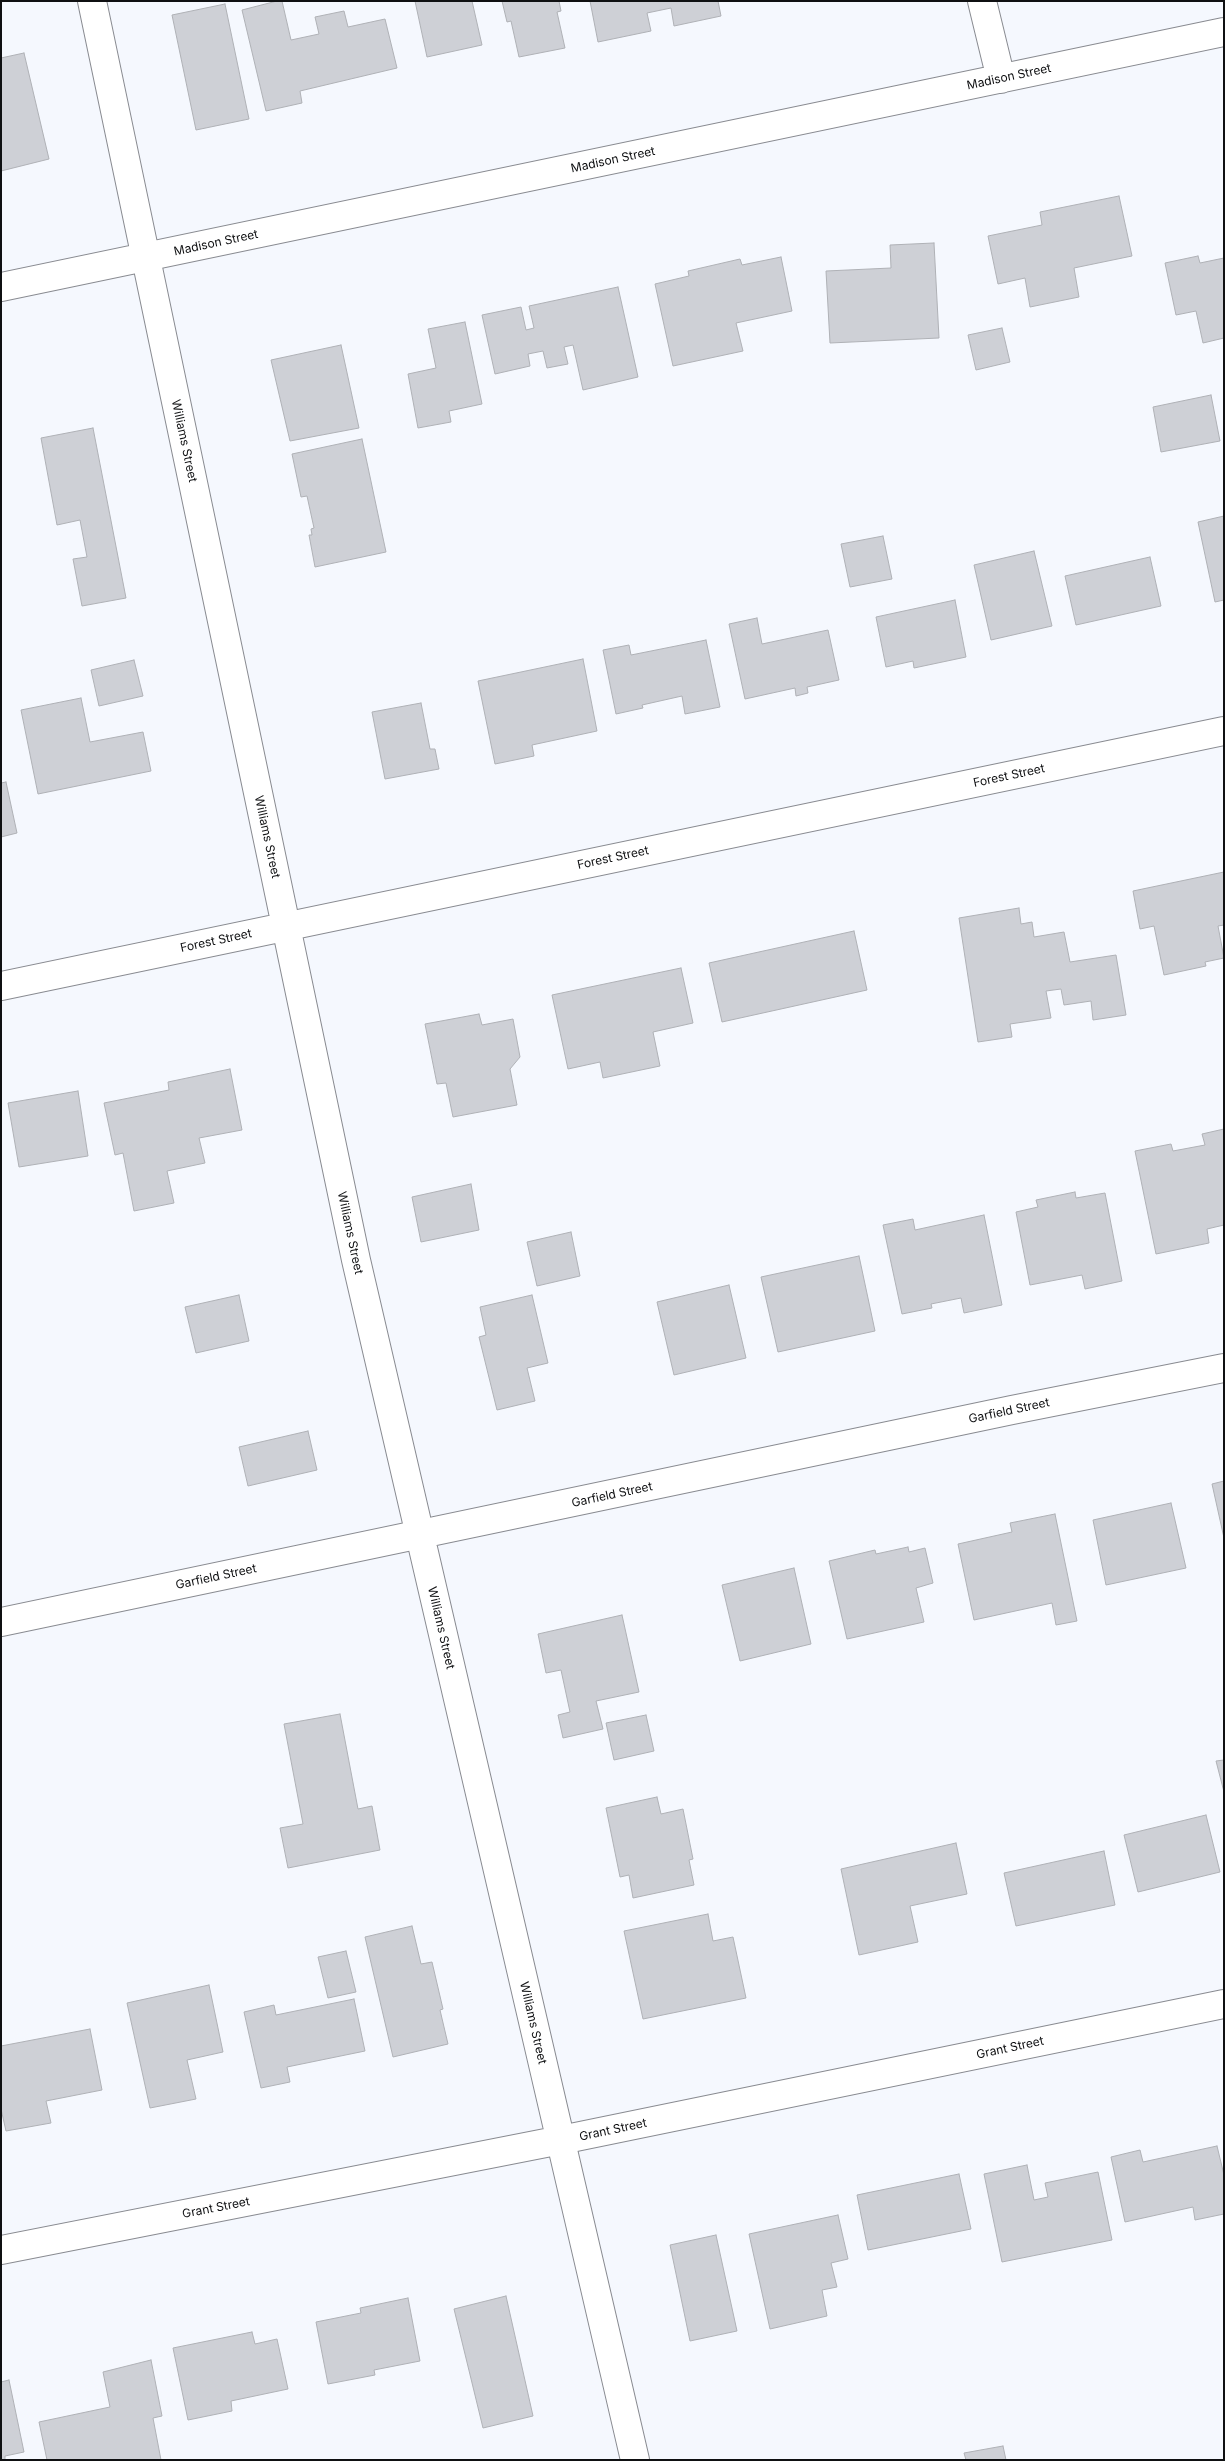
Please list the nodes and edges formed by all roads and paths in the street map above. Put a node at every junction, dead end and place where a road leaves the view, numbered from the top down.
1 (92, 1) edge
2 (982, 1) edge
3 (1224, 32) edge
4 (1001, 79) junction
5 (146, 257) junction
6 (1, 287) edge
7 (1224, 731) edge
8 (286, 926) junction
9 (1, 986) edge
10 (1224, 1368) edge
11 (419, 1535) junction
12 (1, 1622) edge
13 (1224, 2004) edge
14 (561, 2140) junction
15 (1, 2250) edge
16 (635, 2460) edge

1 - 5 street, Williams Street
2 - 4 street
3 - 4 street, Madison Street
4 - 5 street, Madison Street
5 - 6 street, Madison Street
5 - 8 street, Williams Street
7 - 8 street, Forest Street
8 - 9 street, Forest Street
8 - 11 street, Williams Street
10 - 11 street, Garfield Street
11 - 12 street, Garfield Street
11 - 14 street, Williams Street
13 - 14 street, Grant Street
14 - 15 street, Grant Street
14 - 16 street, Williams Street

